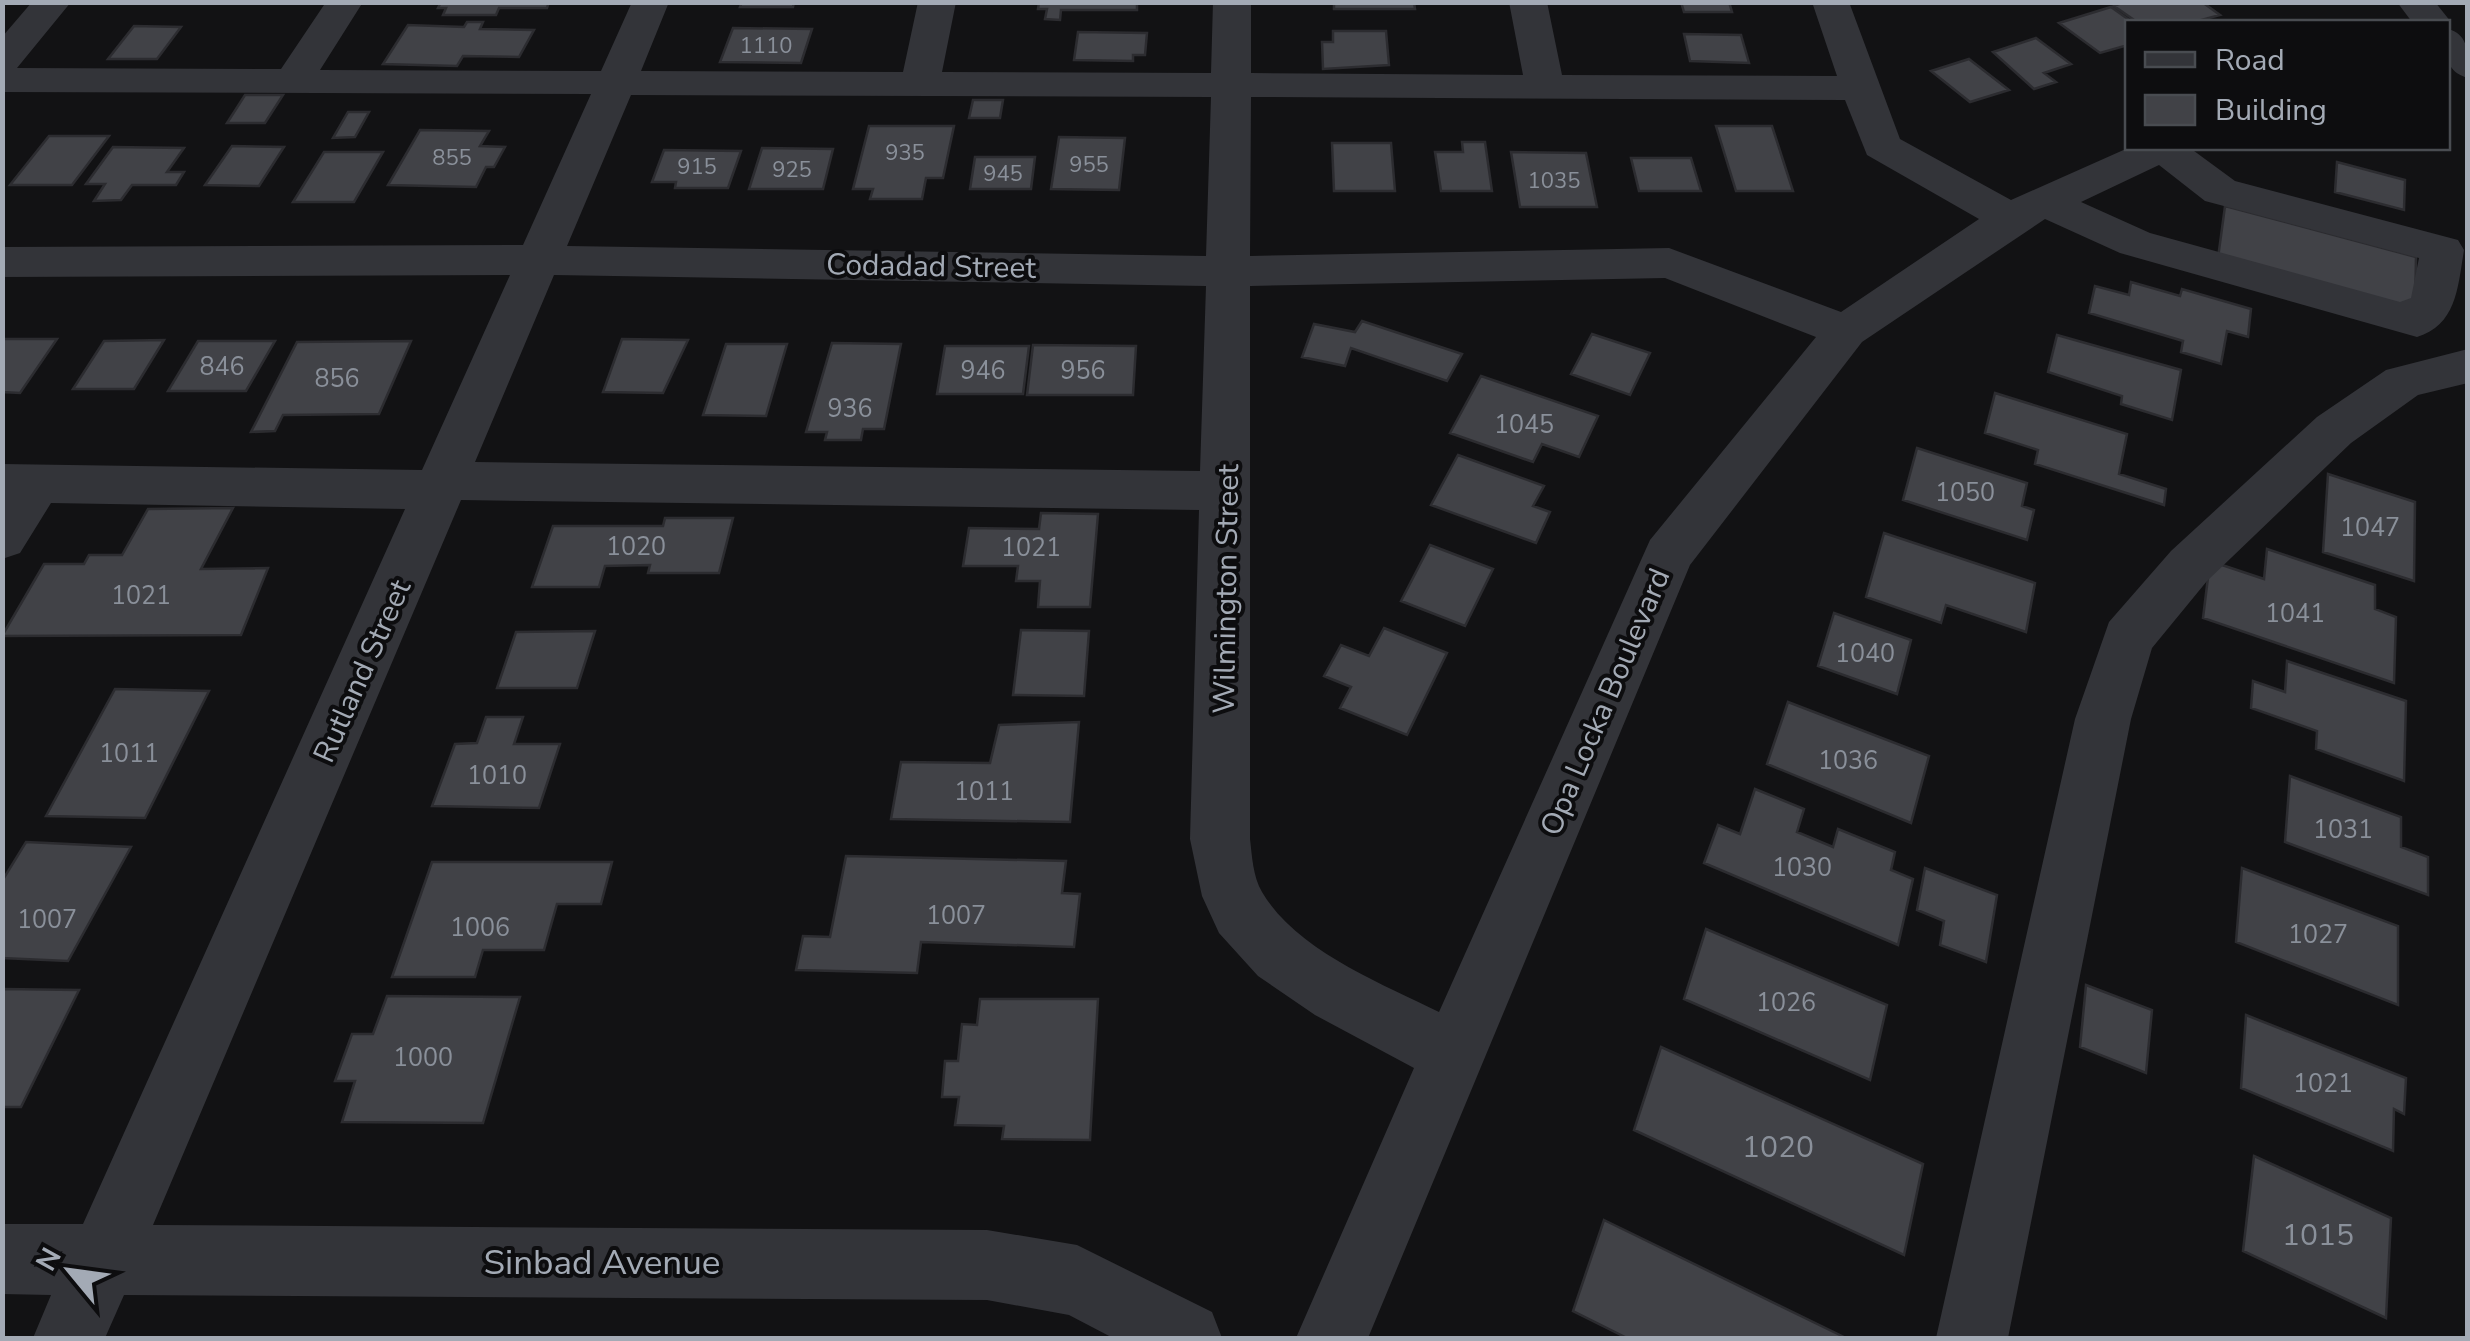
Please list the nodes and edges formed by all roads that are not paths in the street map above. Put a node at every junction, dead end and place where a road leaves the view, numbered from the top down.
1 (53, 2) edge
2 (345, 2) edge
3 (651, 2) edge
4 (936, 2) edge
5 (1232, 2) edge
6 (1528, 2) edge
7 (1830, 2) edge
8 (2450, 43) edge
9 (2, 61) edge
10 (2468, 66) edge
11 (2, 80) edge
12 (293, 81) junction
13 (617, 82) junction
14 (920, 85) junction
15 (1232, 85) junction
16 (1545, 86) junction
17 (1860, 88) junction
18 (2158, 150) edge
19 (2165, 150) edge
20 (2028, 210) junction
21 (542, 260) junction
22 (2, 262) edge
23 (1229, 271) junction
24 (1846, 331) junction
25 (2468, 366) edge
26 (20, 484) edge
27 (443, 486) junction
28 (1228, 491) junction
29 (2, 539) edge
30 (1453, 1054) junction
31 (2, 1259) edge
32 (102, 1260) junction
33 (68, 1338) edge
34 (1186, 1338) edge
35 (1332, 1338) edge
36 (1972, 1338) edge

1 - 9 street
2 - 12 street
3 - 13 street, Rutland Street
4 - 14 street
5 - 15 street, Wilmington Street
6 - 16 street
7 - 17 street
8 - 10 street
11 - 12 street
12 - 13 street
13 - 14 street
13 - 21 street, Rutland Street
14 - 15 street
15 - 16 street
15 - 23 street, Wilmington Street
16 - 17 street
17 - 20 street
18 - 20 street, Opa Locka Boulevard
19 - 20 street
20 - 24 street, Opa Locka Boulevard
21 - 22 street, Codadad Street
21 - 23 street, Codadad Street
21 - 27 street, Rutland Street
23 - 24 street, Codadad Street
23 - 28 street, Wilmington Street
24 - 30 street, Opa Locka Boulevard
25 - 36 street
26 - 27 street
26 - 29 street
27 - 28 street
27 - 32 street, Rutland Street
28 - 30 street, Wilmington Street
30 - 35 street, Opa Locka Boulevard
31 - 32 street, Sinbad Avenue
32 - 33 street, Rutland Street
32 - 34 street, Sinbad Avenue

